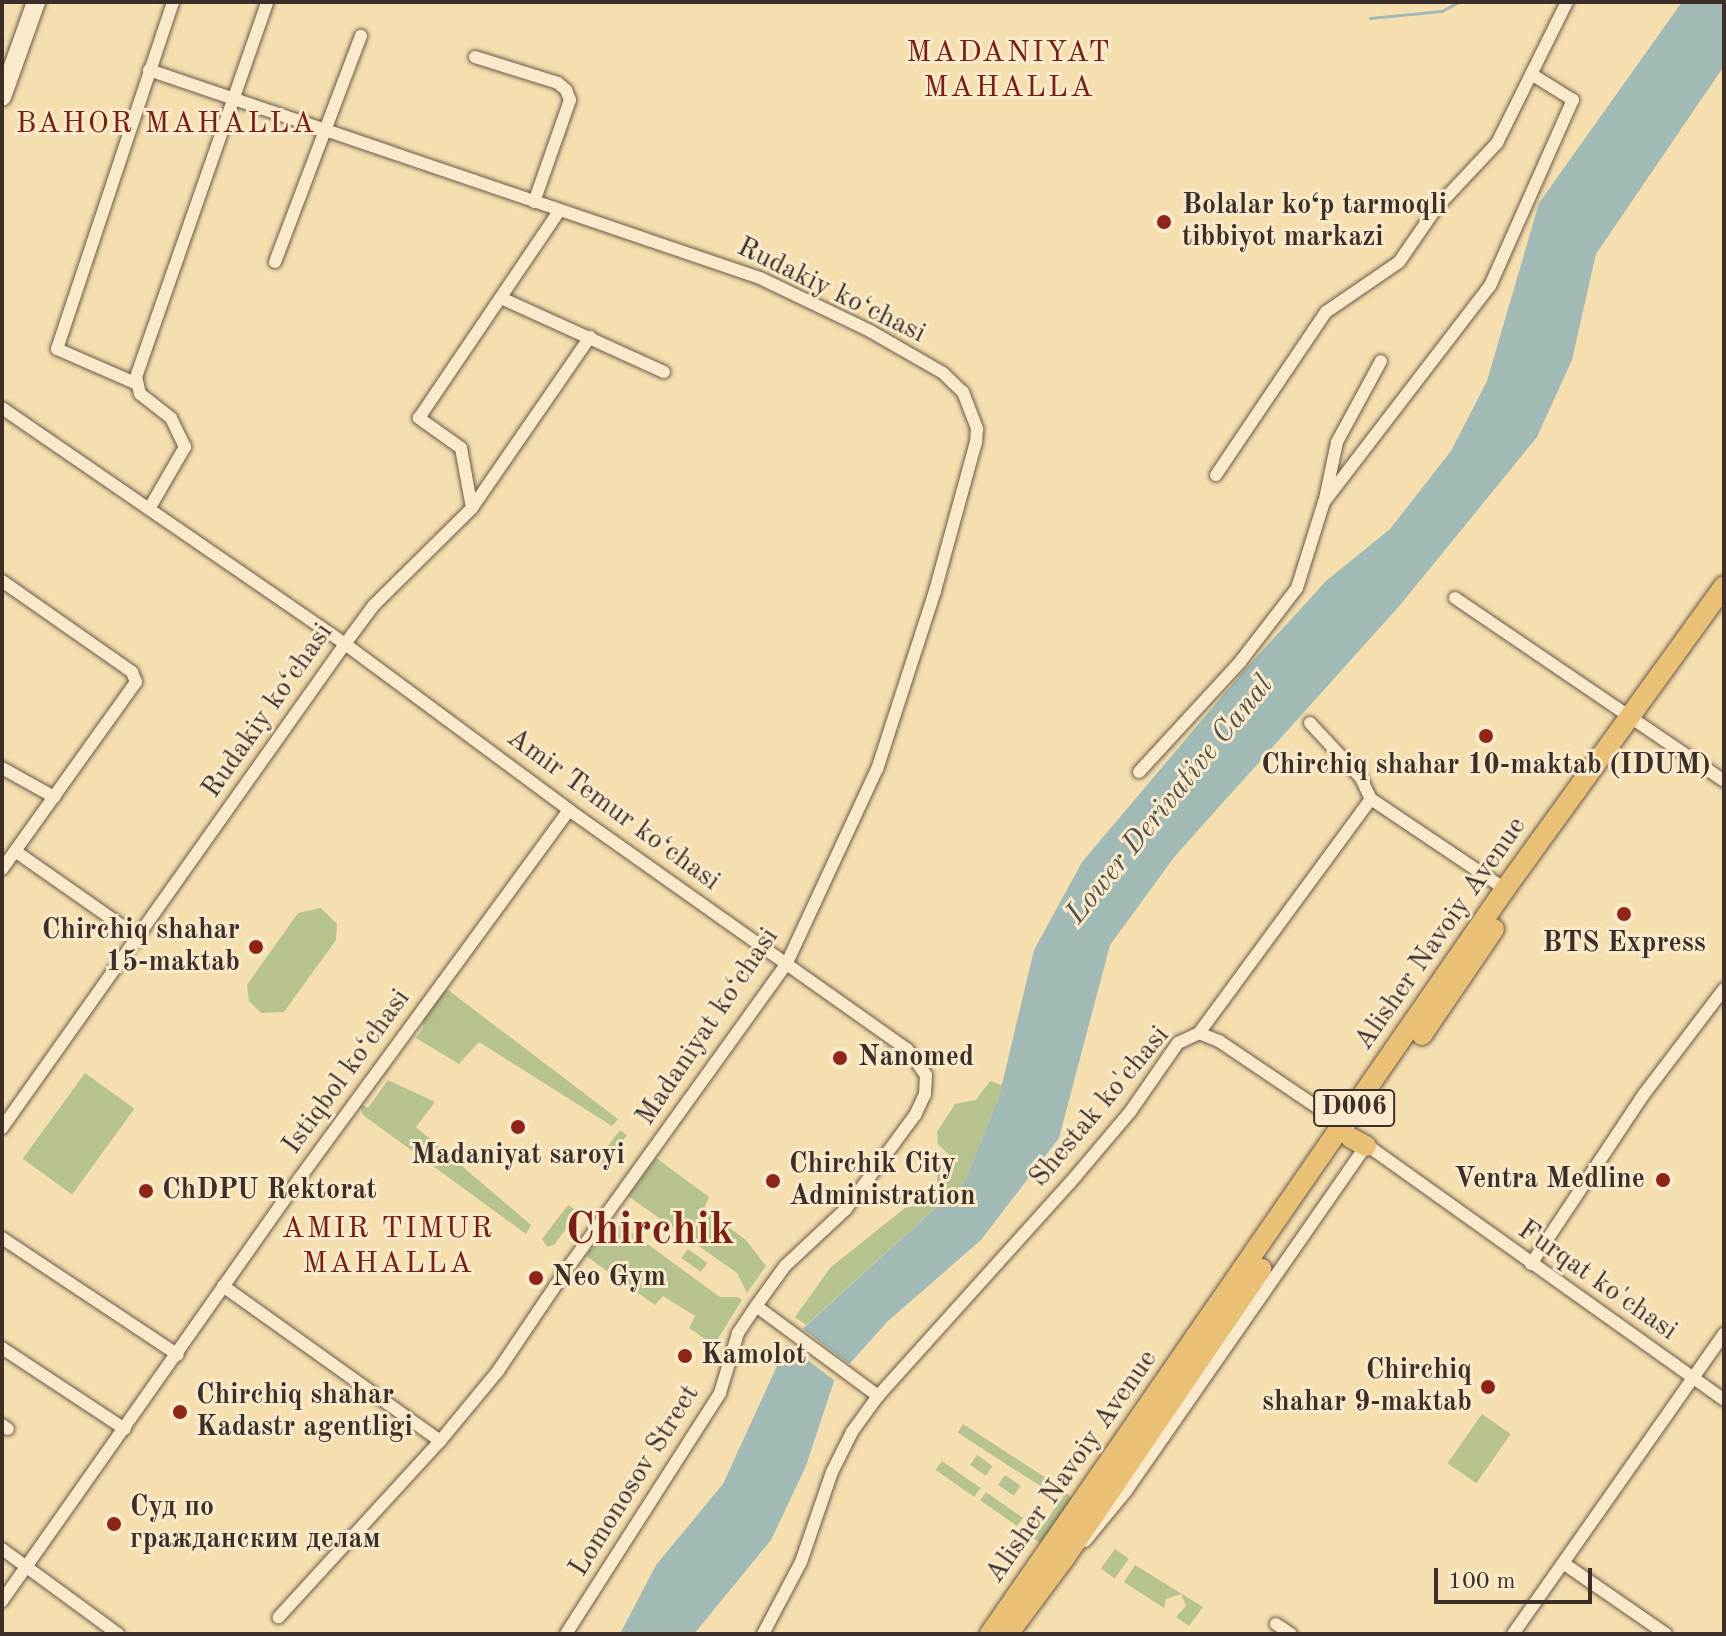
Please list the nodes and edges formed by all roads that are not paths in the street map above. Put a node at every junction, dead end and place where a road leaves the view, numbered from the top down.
1 (36, 2) edge
2 (173, 2) edge
3 (267, 2) edge
4 (1567, 2) edge
5 (361, 36) dead end
6 (475, 57) dead end
7 (149, 70) junction
8 (1531, 74) junction
9 (3, 91) edge
10 (234, 97) junction
11 (325, 129) junction
12 (534, 202) junction
13 (560, 210) junction
14 (275, 262) dead end
15 (501, 298) junction
16 (590, 337) junction
17 (1381, 361) dead end
18 (664, 372) dead end
19 (943, 373) joint
20 (135, 383) junction
21 (2, 408) edge
22 (1216, 475) dead end
23 (1324, 502) junction
24 (472, 508) junction
25 (149, 509) junction
26 (2, 581) edge
27 (1724, 586) edge
28 (1455, 598) dead end
29 (1724, 609) edge
30 (345, 644) junction
31 (1637, 722) junction
32 (1310, 723) dead end
33 (2, 768) edge
34 (1139, 772) dead end
35 (1724, 781) edge
36 (54, 797) junction
37 (1371, 799) junction
38 (569, 810) junction
39 (15, 851) junction
40 (2, 869) edge
41 (1505, 889) junction
42 (138, 937) junction
43 (787, 963) junction
44 (1724, 989) edge
45 (1199, 1033) junction
46 (2, 1128) edge
47 (1353, 1135) junction
48 (2, 1238) edge
49 (1531, 1264) junction
50 (223, 1286) junction
51 (756, 1306) junction
52 (1724, 1334) edge
53 (2, 1348) edge
54 (178, 1355) junction
55 (1694, 1378) junction
56 (878, 1396) junction
57 (1724, 1400) edge
58 (125, 1429) junction
59 (440, 1441) junction
60 (2, 1549) edge
61 (1563, 1563) junction
62 (25, 1567) junction
63 (2, 1601) edge
64 (279, 1617) dead end
65 (1276, 1624) dead end
66 (118, 1634) edge
67 (566, 1634) edge
68 (763, 1634) edge
69 (990, 1634) edge
70 (1008, 1634) edge
71 (1291, 1634) edge
72 (1513, 1634) edge
73 (1666, 1634) edge

1 - 9 main road
2 - 7 street
3 - 10 street
4 - 8 street
5 - 11 street
6 - 12 street
7 - 10 street, Rudakiy ko‘chasi
7 - 20 street
8 - 22 street
8 - 23 street
10 - 11 street, Rudakiy ko‘chasi
10 - 20 street
11 - 12 street, Rudakiy ko‘chasi
11 - 14 street
12 - 13 street, Rudakiy ko‘chasi
13 - 15 street
13 - 19 street, Rudakiy ko‘chasi
15 - 16 street
15 - 24 street
16 - 18 street
16 - 24 street, Rudakiy ko‘chasi
17 - 23 street
19 - 43 street, Madaniyat ko‘chasi
20 - 25 street
21 - 25 street, Amir Temur ko‘chasi
23 - 34 street
24 - 30 street, Rudakiy ko‘chasi
25 - 30 street, Amir Temur ko‘chasi
26 - 36 street
27 - 31 main road, Alisher Navoiy Avenue / D006
28 - 31 street
29 - 31 main road, Alisher Navoiy Avenue / D006
30 - 38 street, Amir Temur ko‘chasi
30 - 42 street, Rudakiy ko‘chasi
31 - 35 street
31 - 41 main road, Alisher Navoiy Avenue / D006
31 - 47 main road, Alisher Navoiy Avenue / D006
32 - 37 street
33 - 36 street
36 - 39 street
37 - 41 street
37 - 45 street, Shestak ko'chasi
38 - 43 street, Amir Temur ko‘chasi
38 - 50 street, Istiqbol ko‘chasi
39 - 40 street
39 - 42 street
41 - 47 main road, Alisher Navoiy Avenue / D006
42 - 46 street, Rudakiy ko‘chasi
43 - 51 street, Amir Temur ko‘chasi
43 - 59 street, Madaniyat ko‘chasi
44 - 49 street
45 - 47 street, Furqat ko'chasi
45 - 56 street, Shestak ko'chasi
47 - 49 street, Furqat ko'chasi
47 - 69 main road, Alisher Navoiy Avenue / D006
47 - 70 main road, Alisher Navoiy Avenue / D006
48 - 54 street
49 - 55 street, Furqat ko'chasi
50 - 54 street, Istiqbol ko‘chasi
50 - 59 street
51 - 56 street
51 - 67 street, Lomonosov Street
52 - 55 street
53 - 58 street
54 - 58 street, Istiqbol ko‘chasi
55 - 57 street, Furqat ko'chasi
55 - 61 street
56 - 68 street, Shestak ko'chasi
58 - 62 street, Istiqbol ko‘chasi
59 - 64 street, Madaniyat ko‘chasi
60 - 62 street
61 - 72 street
61 - 73 street
62 - 63 street, Istiqbol ko‘chasi
62 - 66 street
65 - 71 street

